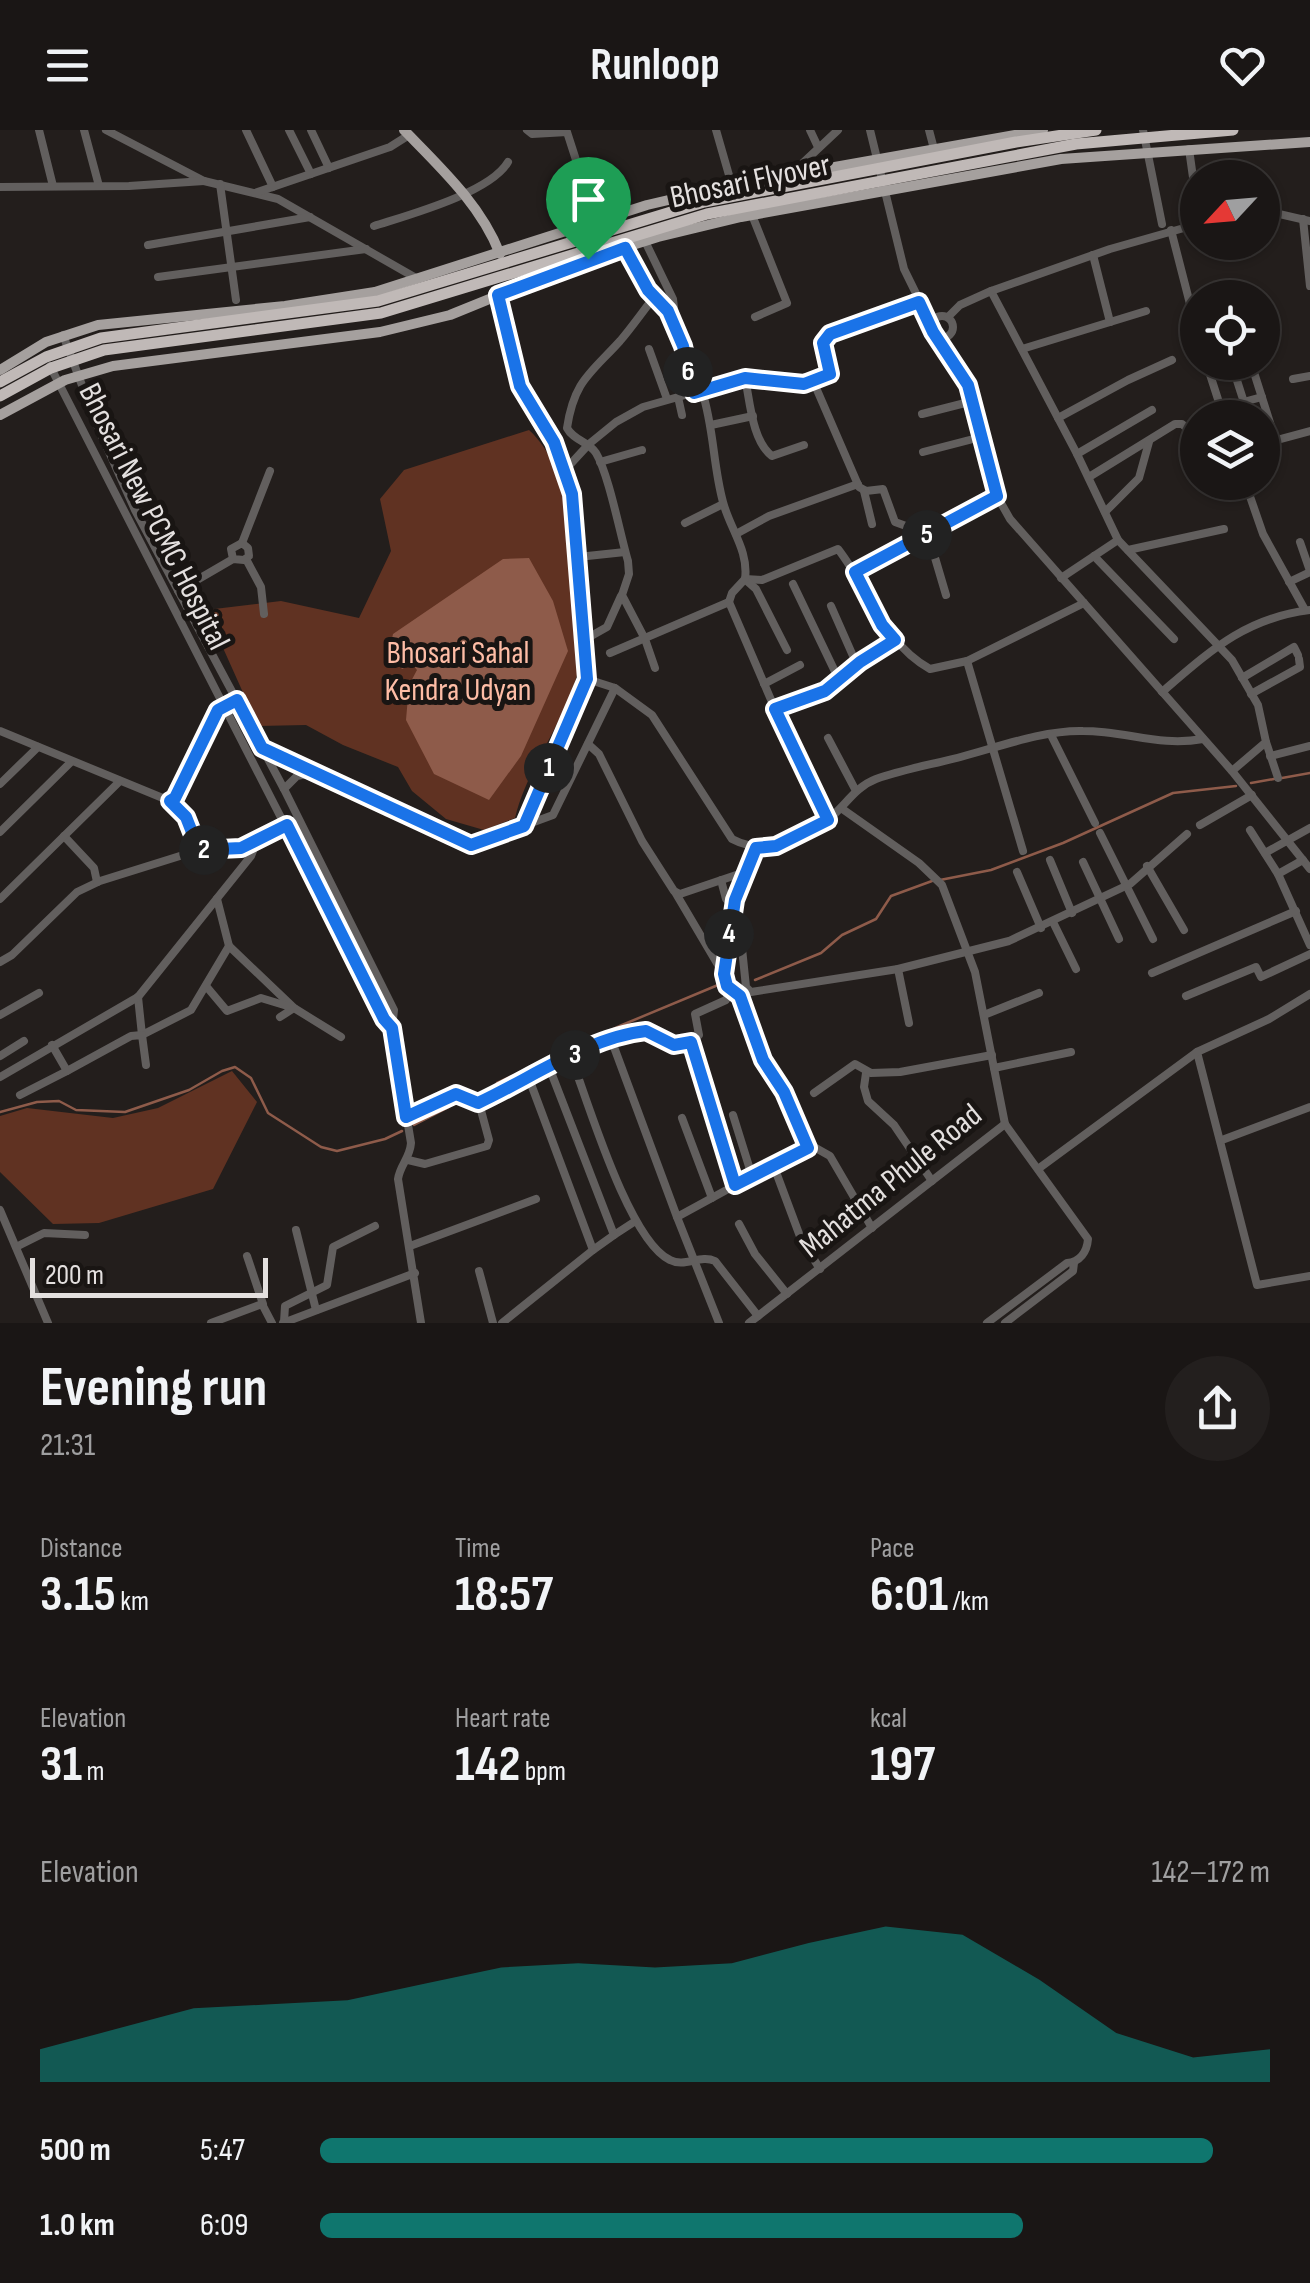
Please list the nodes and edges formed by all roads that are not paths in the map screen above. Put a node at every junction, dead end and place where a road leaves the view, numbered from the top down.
1 (39, 130) edge
2 (84, 130) edge
3 (246, 130) edge
4 (289, 130) edge
5 (311, 130) edge
6 (527, 130) edge
7 (716, 130) edge
8 (810, 130) edge
9 (838, 130) edge
10 (870, 130) edge
11 (930, 130) edge
12 (1043, 130) edge
13 (1096, 130) edge
14 (1143, 130) edge
15 (1233, 130) edge
16 (111, 131) edge
17 (568, 131) edge
18 (546, 132) edge
19 (407, 133) edge
20 (975, 136) edge
21 (1310, 142) edge
22 (818, 147) junction
23 (934, 149) junction
24 (1188, 149) junction
25 (1148, 152) junction
26 (880, 159) junction
27 (1190, 160) edge
28 (508, 162) dead end
29 (329, 168) junction
30 (311, 174) junction
31 (790, 175) junction
32 (204, 181) junction
33 (220, 184) junction
34 (53, 186) junction
35 (99, 186) junction
36 (732, 186) junction
37 (0, 187) edge
38 (273, 187) junction
39 (884, 189) junction
40 (254, 192) junction
41 (462, 194) junction
42 (630, 211) junction
43 (1280, 214) edge
44 (746, 216) junction
45 (310, 217) junction
46 (1306, 220) edge
47 (596, 222) junction
48 (1162, 224) dead end
49 (374, 226) dead end
50 (1180, 228) edge
51 (224, 230) junction
52 (1172, 230) junction
53 (645, 241) junction
54 (148, 245) dead end
55 (625, 248) junction
56 (368, 249) junction
57 (500, 254) junction
58 (1093, 255) junction
59 (229, 268) junction
60 (158, 278) dead end
61 (419, 280) junction
62 (1184, 280) edge
63 (1310, 286) edge
64 (991, 291) junction
65 (498, 295) junction
66 (655, 296) junction
67 (919, 302) junction
68 (235, 305) junction
69 (1146, 310) dead end
70 (460, 311) junction
71 (755, 317) dead end
72 (948, 318) junction
73 (1110, 322) junction
74 (932, 326) junction
75 (676, 327) junction
76 (63, 335) junction
77 (938, 337) junction
78 (40, 345) junction
79 (649, 349) dead end
80 (1022, 349) junction
81 (240, 350) junction
82 (1172, 360) dead end
83 (0, 370) edge
84 (79, 376) junction
85 (1310, 376) edge
86 (745, 378) junction
87 (1293, 379) dead end
88 (1257, 380) edge
89 (0, 382) edge
90 (814, 382) junction
91 (58, 384) junction
92 (698, 392) junction
93 (0, 396) edge
94 (678, 397) junction
95 (1262, 397) junction
96 (667, 400) junction
97 (1251, 400) edge
98 (1263, 400) edge
99 (972, 401) junction
100 (1152, 410) dead end
101 (922, 414) dead end
102 (0, 415) edge
103 (682, 415) dead end
104 (752, 416) junction
105 (1058, 418) junction
106 (711, 425) junction
107 (1180, 425) edge
108 (568, 428) junction
109 (1310, 431) edge
110 (981, 437) junction
111 (552, 438) junction
112 (1280, 439) edge
113 (1149, 440) junction
114 (589, 444) junction
115 (804, 445) dead end
116 (642, 450) dead end
117 (923, 452) dead end
118 (1077, 454) junction
119 (600, 462) junction
120 (564, 470) junction
121 (270, 472) dead end
122 (1088, 478) junction
123 (861, 487) junction
124 (997, 496) junction
125 (1252, 500) edge
126 (723, 504) junction
127 (1105, 512) junction
128 (685, 524) dead end
129 (872, 524) dead end
130 (1224, 528) dead end
131 (736, 534) junction
132 (928, 534) junction
133 (1118, 540) junction
134 (1300, 542) dead end
135 (242, 543) junction
136 (1128, 550) junction
137 (625, 552) junction
138 (1094, 556) junction
139 (578, 557) junction
140 (232, 558) junction
141 (246, 559) junction
142 (855, 572) junction
143 (1310, 572) edge
144 (1062, 578) junction
145 (745, 579) junction
146 (1289, 582) junction
147 (793, 584) dead end
148 (178, 591) junction
149 (622, 596) junction
150 (946, 596) dead end
151 (729, 602) junction
152 (1084, 603) junction
153 (831, 606) dead end
154 (1307, 610) edge
155 (264, 614) dead end
156 (645, 639) junction
157 (1174, 639) dead end
158 (584, 640) junction
159 (895, 640) junction
160 (1218, 644) junction
161 (787, 650) dead end
162 (610, 653) dead end
163 (966, 661) junction
164 (800, 665) dead end
165 (857, 665) junction
166 (655, 668) dead end
167 (1242, 678) junction
168 (587, 679) junction
169 (840, 682) junction
170 (764, 684) junction
171 (615, 688) junction
172 (1162, 692) junction
173 (1251, 694) junction
174 (237, 700) junction
175 (225, 706) junction
176 (775, 709) junction
177 (2, 734) edge
178 (1051, 735) junction
179 (828, 738) dead end
180 (1204, 739) junction
181 (1266, 742) junction
182 (588, 744) junction
183 (1310, 746) edge
184 (38, 747) junction
185 (262, 748) junction
186 (993, 748) junction
187 (1270, 756) junction
188 (268, 760) junction
189 (71, 762) junction
190 (256, 766) junction
191 (1232, 771) junction
192 (310, 773) junction
193 (1278, 778) dead end
194 (120, 781) junction
195 (0, 784) edge
196 (282, 786) junction
197 (268, 789) junction
198 (856, 791) junction
199 (1252, 795) junction
200 (170, 801) junction
201 (840, 808) junction
202 (828, 820) junction
203 (1095, 823) dead end
204 (1200, 824) dead end
205 (287, 825) junction
206 (524, 826) junction
207 (1310, 828) edge
208 (1250, 830) dead end
209 (0, 832) edge
210 (1100, 834) dead end
211 (1187, 834) dead end
212 (64, 836) junction
213 (1287, 840) junction
214 (256, 842) junction
215 (756, 848) junction
216 (199, 850) junction
217 (1022, 851) dead end
218 (1265, 854) junction
219 (1050, 860) dead end
220 (1303, 860) junction
221 (1083, 862) dead end
222 (1147, 866) junction
223 (1310, 869) edge
224 (748, 871) junction
225 (1016, 872) dead end
226 (1278, 874) junction
227 (721, 880) junction
228 (97, 882) junction
229 (1126, 886) junction
230 (674, 891) junction
231 (0, 898) edge
232 (217, 898) junction
233 (1100, 899) junction
234 (734, 908) junction
235 (1296, 911) junction
236 (1072, 912) junction
237 (1053, 922) junction
238 (1041, 928) junction
239 (1184, 930) dead end
240 (1119, 938) dead end
241 (1154, 938) dead end
242 (1310, 945) edge
243 (229, 946) junction
244 (969, 952) junction
245 (1310, 954) edge
246 (0, 962) edge
247 (898, 969) junction
248 (1076, 969) dead end
249 (1152, 973) dead end
250 (724, 974) junction
251 (206, 986) junction
252 (727, 986) junction
253 (39, 993) dead end
254 (1038, 993) dead end
255 (1310, 994) edge
256 (1186, 996) dead end
257 (138, 997) junction
258 (294, 1008) junction
259 (984, 1014) junction
260 (0, 1015) edge
261 (280, 1018) dead end
262 (909, 1023) dead end
263 (392, 1028) junction
264 (142, 1035) junction
265 (341, 1037) dead end
266 (612, 1040) junction
267 (24, 1041) dead end
268 (691, 1042) junction
269 (52, 1045) junction
270 (1071, 1052) dead end
271 (1197, 1052) junction
272 (0, 1056) edge
273 (992, 1056) junction
274 (571, 1057) junction
275 (146, 1065) dead end
276 (549, 1067) junction
277 (994, 1068) junction
278 (67, 1070) junction
279 (866, 1073) junction
280 (0, 1076) edge
281 (528, 1076) junction
282 (814, 1093) dead end
283 (20, 1095) dead end
284 (478, 1103) junction
285 (1310, 1107) edge
286 (733, 1115) dead end
287 (406, 1117) junction
288 (682, 1118) dead end
289 (1005, 1124) junction
290 (1222, 1140) junction
291 (808, 1148) junction
292 (408, 1160) junction
293 (773, 1164) junction
294 (1038, 1169) junction
295 (752, 1176) junction
296 (932, 1182) junction
297 (735, 1185) junction
298 (712, 1198) junction
299 (536, 1199) dead end
300 (0, 1210) edge
301 (677, 1217) junction
302 (634, 1222) junction
303 (739, 1224) dead end
304 (375, 1226) dead end
305 (872, 1228) junction
306 (296, 1230) dead end
307 (5, 1232) edge
308 (86, 1235) dead end
309 (614, 1235) junction
310 (16, 1246) junction
311 (410, 1246) junction
312 (592, 1250) junction
313 (247, 1256) dead end
314 (694, 1260) junction
315 (1074, 1262) junction
316 (820, 1269) junction
317 (478, 1271) dead end
318 (415, 1273) junction
319 (1310, 1276) edge
320 (312, 1294) junction
321 (787, 1294) junction
322 (263, 1304) junction
323 (316, 1310) junction
324 (758, 1316) junction
325 (48, 1323) edge
326 (211, 1323) edge
327 (272, 1323) edge
328 (283, 1323) edge
329 (420, 1323) edge
330 (493, 1323) edge
331 (502, 1323) edge
332 (720, 1323) edge
333 (749, 1323) edge
334 (987, 1323) edge
335 (1005, 1323) edge

1 - 34 street
2 - 35 street
3 - 38 street
4 - 30 street
5 - 29 street
6 - 18 street
7 - 36 street
8 - 22 street
9 - 22 street
10 - 26 street
11 - 23 street
12 - 20 main road
13 - 89 highway, Bhosari Flyover, bridge
14 - 25 street
15 - 93 highway, Bhosari Flyover, bridge
16 - 32 street
17 - 18 street
17 - 47 street
19 - 29 street
19 - 41 main road
20 - 23 main road
21 - 24 main road
22 - 31 street
23 - 26 main road
24 - 25 main road
24 - 27 street
25 - 39 main road
25 - 48 street
26 - 31 main road
26 - 39 street
28 - 41 street
29 - 30 street
30 - 38 street
31 - 36 main road
32 - 33 street
32 - 35 street
33 - 40 street
33 - 51 street
34 - 35 street
34 - 37 street
36 - 42 main road
36 - 44 street
38 - 40 street
39 - 44 main road
39 - 67 street
40 - 45 street
41 - 49 street
41 - 57 main road
42 - 47 main road
42 - 53 street
43 - 46 street
44 - 53 main road
44 - 71 street
45 - 51 street
45 - 56 street
46 - 63 street
47 - 57 main road
50 - 52 street
51 - 54 street
51 - 59 street
52 - 58 street
52 - 62 street
53 - 55 main road
53 - 75 street
55 - 65 main road
55 - 66 street
56 - 59 street
56 - 61 street
57 - 61 main road
58 - 64 street
58 - 73 street
59 - 60 street
59 - 68 street
61 - 68 main road
61 - 70 street
64 - 72 street
64 - 80 street
65 - 70 main road
65 - 111 street
66 - 75 street
66 - 108 street
67 - 74 street
67 - 90 street
68 - 76 main road
68 - 81 main road
69 - 73 street
70 - 81 main road
72 - 74 street
72 - 77 street
73 - 80 street
74 - 77 street
75 - 92 street
76 - 78 main road
76 - 84 street, Bhosari New PCMC Hospital
77 - 99 street
78 - 83 main road
78 - 91 street, Bhosari New PCMC Hospital
79 - 96 street
80 - 105 street
81 - 84 main road
82 - 105 street
84 - 91 main road
84 - 148 street, Bhosari New PCMC Hospital
85 - 87 street
86 - 90 street
86 - 92 street
86 - 104 street
88 - 95 street
90 - 123 street
91 - 102 main road
91 - 175 street, Bhosari New PCMC Hospital
92 - 94 street
92 - 106 street
94 - 96 street
94 - 103 street
95 - 97 street
95 - 98 street
96 - 114 street
99 - 101 street
99 - 110 street
100 - 118 street
104 - 106 street
104 - 115 street
105 - 118 street
106 - 126 street
107 - 113 street
108 - 111 street
108 - 114 street
109 - 112 street
110 - 117 street
110 - 124 street
111 - 120 street
113 - 122 street
113 - 127 street
114 - 119 street
114 - 120 street
116 - 119 street
118 - 122 street
119 - 137 street
120 - 139 street
121 - 135 street
122 - 127 street
123 - 129 street
123 - 131 street
123 - 132 street
124 - 132 street
124 - 144 street
125 - 146 street
126 - 128 street
126 - 131 street
127 - 133 street
130 - 136 street
131 - 145 street
132 - 142 street
132 - 150 street
133 - 136 street
133 - 138 street
134 - 143 street
135 - 140 street
135 - 141 street
136 - 160 street
137 - 139 street
137 - 149 street
138 - 144 street
138 - 157 street
139 - 158 street
140 - 141 street
140 - 148 street
141 - 155 street
142 - 145 street
142 - 159 street
143 - 146 street
144 - 152 street
145 - 151 street
145 - 161 street
146 - 154 street
147 - 169 street
148 - 174 street, Bhosari New PCMC Hospital
149 - 156 street
149 - 158 street
151 - 156 street
151 - 170 street
152 - 163 street
152 - 172 street
153 - 165 street
154 - 160 street
156 - 162 street
156 - 166 street
158 - 168 street
159 - 163 street
159 - 165 street
160 - 167 street
160 - 172 street
163 - 186 street
164 - 170 street
165 - 169 street
167 - 173 street
167 - 173 street
168 - 171 street
168 - 206 street
169 - 176 street
170 - 176 street
171 - 182 street
171 - 215 street
172 - 180 street
173 - 181 street
174 - 175 street
174 - 185 street, Bhosari New PCMC Hospital
175 - 190 street, Bhosari New PCMC Hospital
175 - 200 street
176 - 202 street
177 - 184 street
178 - 180 street
178 - 186 street
178 - 203 street
179 - 198 street
180 - 191 street
181 - 187 street
181 - 191 street
182 - 206 street
182 - 230 street
183 - 187 street
184 - 189 street
184 - 195 street
185 - 188 street, Bhosari New PCMC Hospital
185 - 192 street
186 - 198 street
186 - 217 street
187 - 193 street
188 - 190 street
188 - 196 street, Bhosari New PCMC Hospital
189 - 194 street
189 - 209 street
190 - 197 street, Bhosari New PCMC Hospital
191 - 199 street
192 - 196 street
192 - 206 street
194 - 200 street
194 - 212 street
196 - 197 street
196 - 263 street, Bhosari New PCMC Hospital
197 - 205 street, Bhosari New PCMC Hospital
198 - 201 street
199 - 204 street
199 - 213 street
200 - 216 street
201 - 202 street
201 - 244 street, Mahatma Phule Road
202 - 215 street
205 - 214 street
205 - 263 street, Bhosari New PCMC Hospital
207 - 213 street
208 - 218 street
210 - 229 street
211 - 222 street
212 - 228 street
212 - 231 street
213 - 218 street
213 - 220 street
214 - 216 street
214 - 232 street
215 - 224 street
216 - 228 street
218 - 226 street
219 - 236 street
220 - 223 street
220 - 226 street
221 - 233 street
222 - 229 street
222 - 239 street
224 - 227 street
224 - 234 street
225 - 238 street
226 - 235 street
227 - 230 street
227 - 234 street
228 - 246 street
229 - 233 street
229 - 241 street
230 - 250 street
232 - 243 street
232 - 257 street
233 - 236 street
233 - 240 street
234 - 247 street
234 - 250 street
235 - 242 street
235 - 249 street
236 - 237 street
237 - 238 street
237 - 248 street
238 - 244 street
243 - 251 street
243 - 258 street
244 - 247 street
244 - 259 street, Mahatma Phule Road
245 - 256 street
247 - 262 street
250 - 252 street
251 - 258 street
251 - 264 street
252 - 268 street
252 - 291 street
253 - 260 street
254 - 259 street
255 - 271 street
257 - 264 street
257 - 269 street
258 - 261 street
258 - 265 street
259 - 273 street, Mahatma Phule Road
263 - 287 street, Bhosari New PCMC Hospital
264 - 275 street
264 - 278 street
266 - 268 street
266 - 274 street
266 - 301 street
267 - 272 street
268 - 297 street
269 - 278 street
269 - 280 street
270 - 277 street
271 - 290 street
271 - 294 street
273 - 277 street, Mahatma Phule Road
273 - 279 street
274 - 276 street
274 - 302 street
276 - 281 street
276 - 309 street
277 - 289 street, Mahatma Phule Road
278 - 283 street
279 - 282 street
279 - 296 street
281 - 284 street
281 - 312 street
284 - 287 street
284 - 292 street
285 - 290 street
286 - 295 street
287 - 292 street, Bhosari New PCMC Hospital
288 - 298 street
289 - 294 street
289 - 296 street, Mahatma Phule Road
290 - 319 street
291 - 293 street
291 - 305 street
292 - 311 street, Bhosari New PCMC Hospital
293 - 295 street
293 - 316 street
294 - 315 street
295 - 297 street
296 - 305 street, Mahatma Phule Road
297 - 298 street
298 - 301 street
299 - 311 street
300 - 307 street
301 - 314 street
302 - 309 street
302 - 314 street
303 - 321 street
304 - 320 street
305 - 316 street, Mahatma Phule Road
306 - 320 street
307 - 310 street
308 - 310 street
309 - 312 street
310 - 325 street
311 - 318 street, Bhosari New PCMC Hospital
312 - 331 street
313 - 322 street
314 - 324 street
314 - 332 street
315 - 334 street
315 - 335 street
316 - 321 street, Mahatma Phule Road
317 - 330 street
318 - 323 street
318 - 329 street, Bhosari New PCMC Hospital
320 - 323 street
320 - 328 street
321 - 324 street, Mahatma Phule Road
322 - 326 street
322 - 327 street
323 - 328 street
324 - 333 street, Mahatma Phule Road

